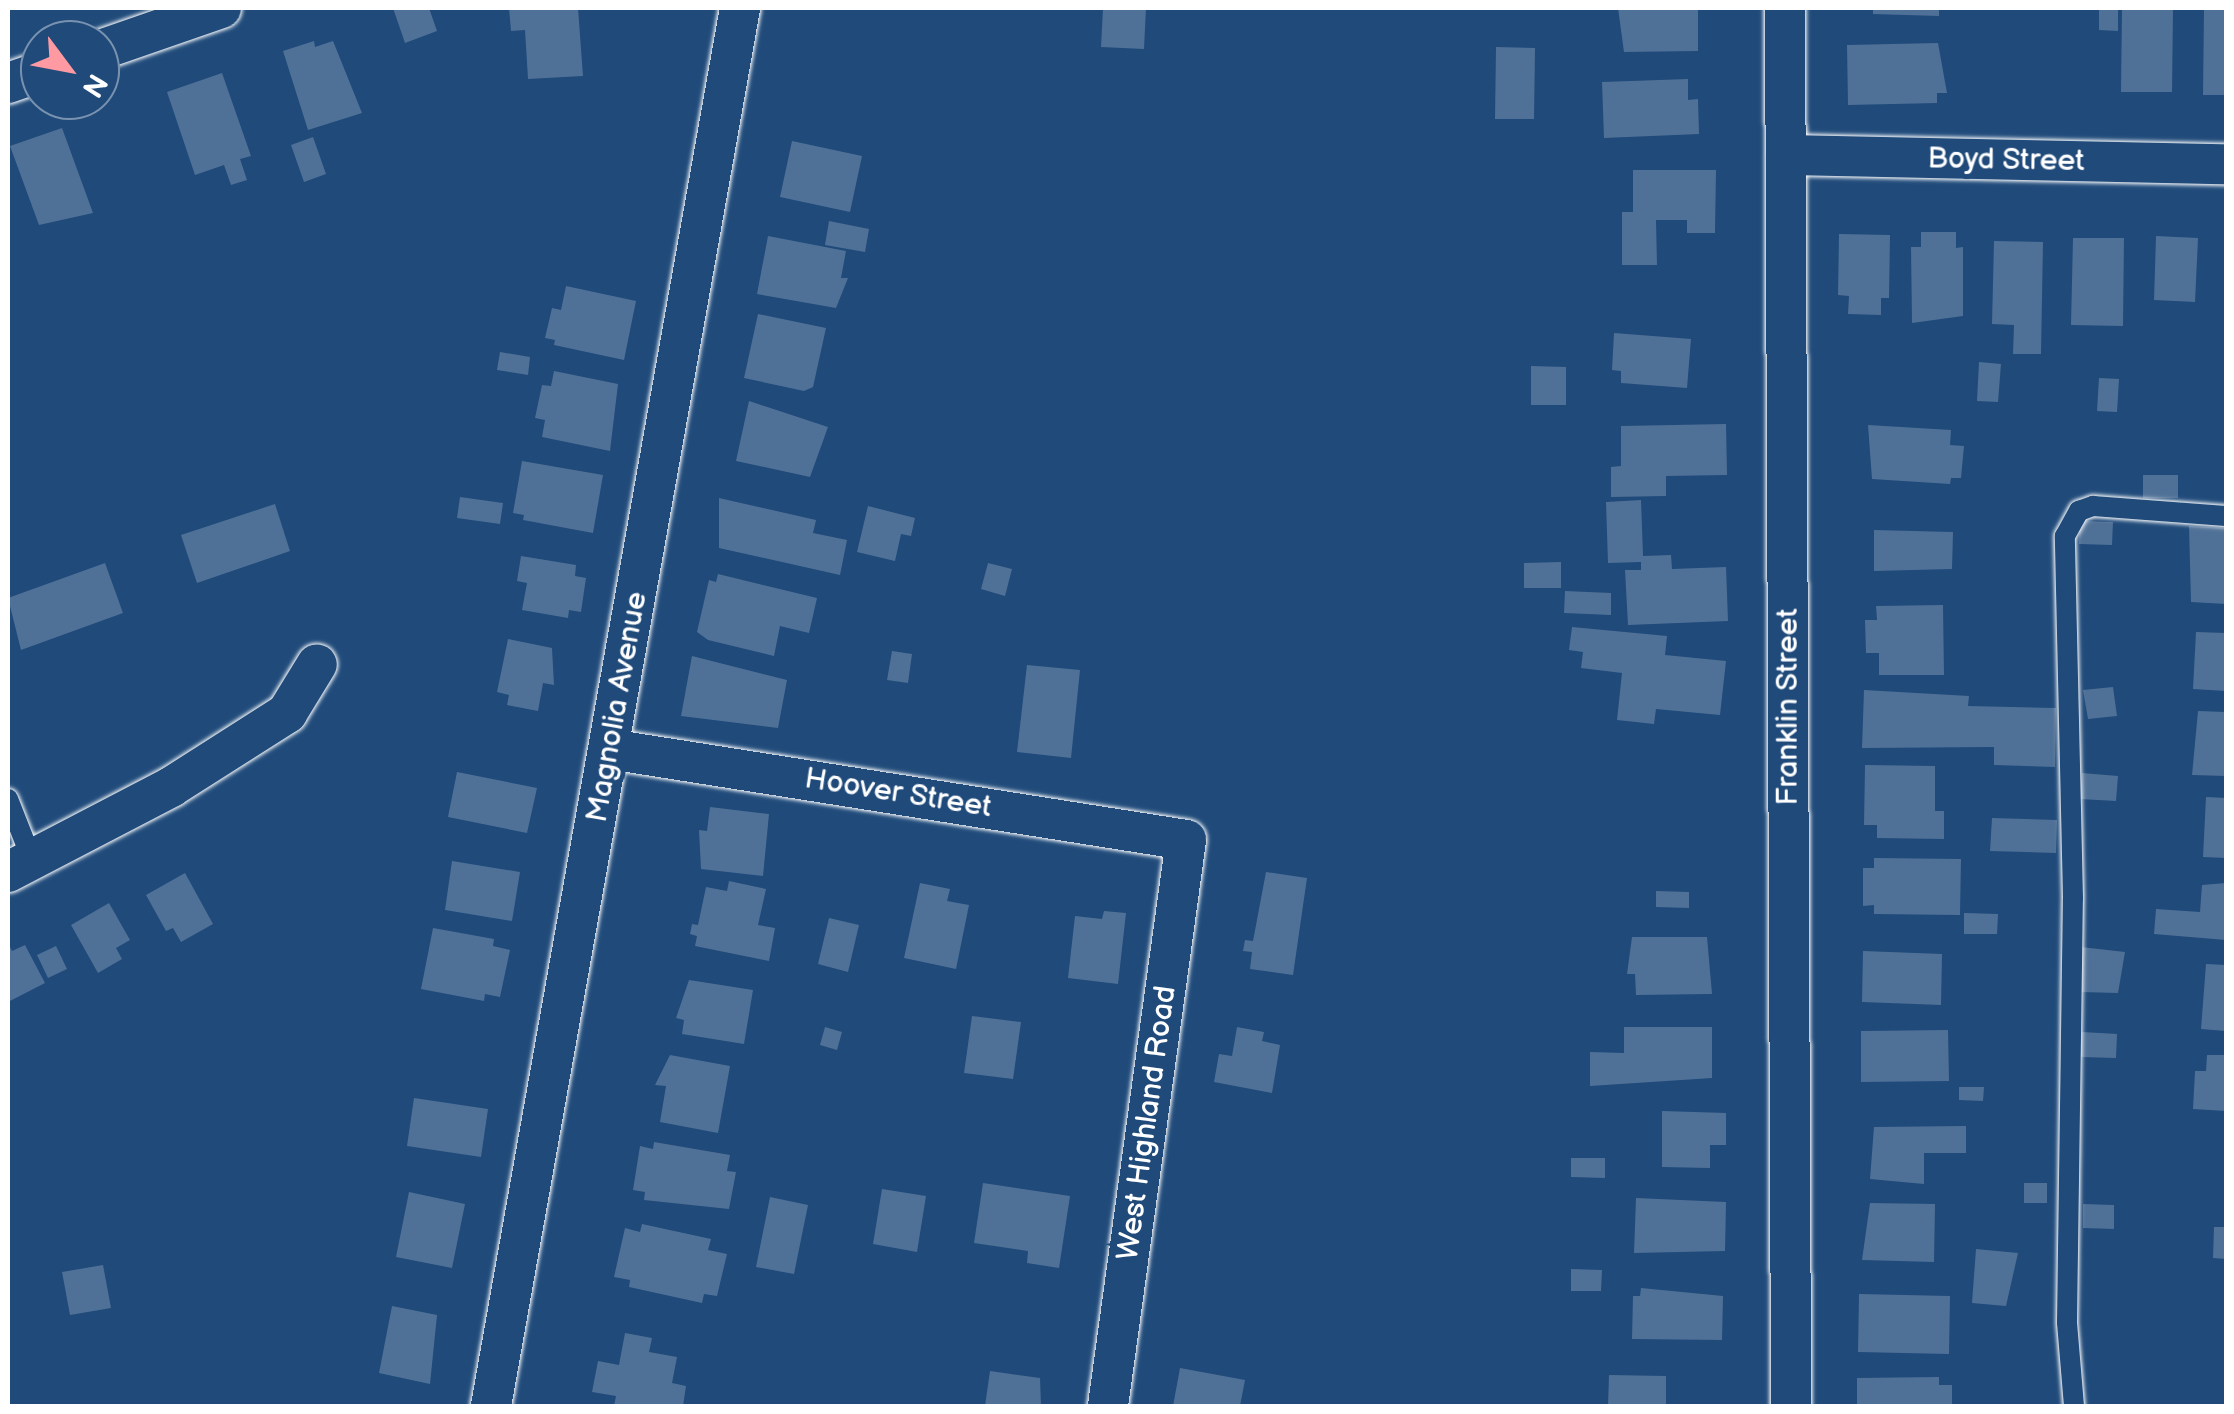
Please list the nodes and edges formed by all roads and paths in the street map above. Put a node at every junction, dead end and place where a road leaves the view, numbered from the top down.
1 (221, 8) edge
2 (740, 8) edge
3 (1785, 8) edge
4 (120, 43) edge
5 (1786, 155) junction
6 (2226, 164) edge
7 (2226, 516) edge
8 (317, 664) dead end
9 (610, 750) junction
10 (8, 799) edge
11 (1186, 840) joint
12 (20, 866) edge
13 (491, 1406) edge
14 (1108, 1406) edge
15 (1792, 1406) edge
16 (2074, 1406) edge

1 - 4 street
2 - 9 street, Magnolia Avenue
3 - 5 street, Franklin Street
5 - 6 street, Boyd Street
5 - 15 street, Franklin Street
7 - 16 lane
8 - 12 street
9 - 11 street, Hoover Street
9 - 13 street, Magnolia Avenue
10 - 12 lane
11 - 14 street, West Highland Road

